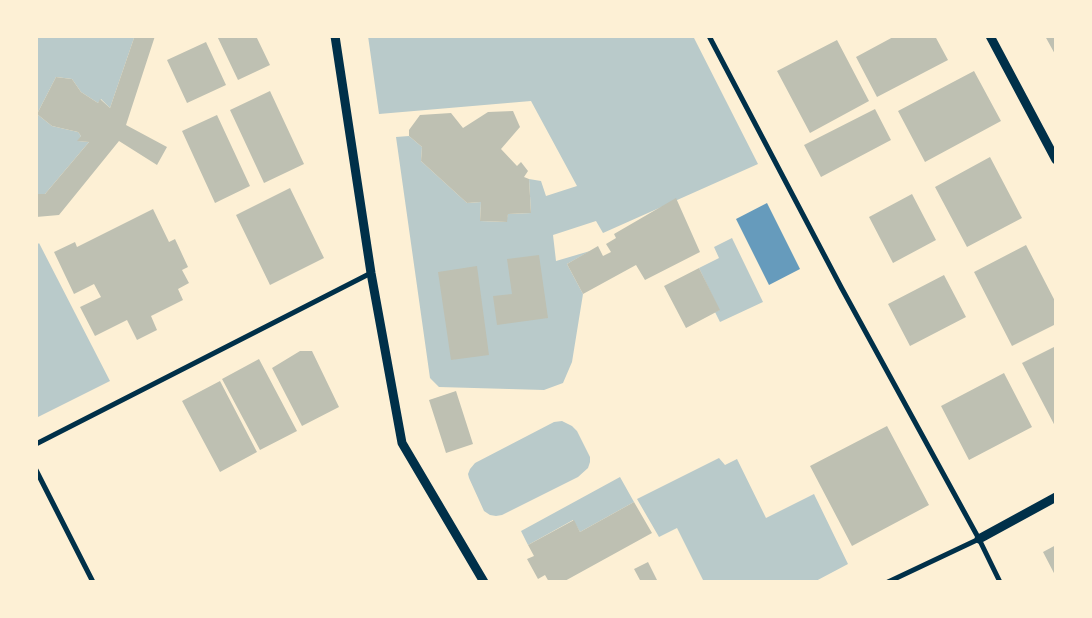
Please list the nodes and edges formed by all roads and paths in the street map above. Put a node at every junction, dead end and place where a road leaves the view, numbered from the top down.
1 (335, 36) edge
2 (709, 36) edge
3 (990, 36) edge
4 (1056, 160) edge
5 (371, 273) junction
6 (36, 444) edge
7 (36, 470) edge
8 (1056, 497) edge
9 (979, 539) junction
10 (93, 582) edge
11 (484, 582) edge
12 (888, 582) edge
13 (1000, 582) edge

1 - 5 street
2 - 9 street
3 - 4 street
5 - 6 street
5 - 11 street
7 - 10 street
8 - 9 street
9 - 12 street
9 - 13 street

